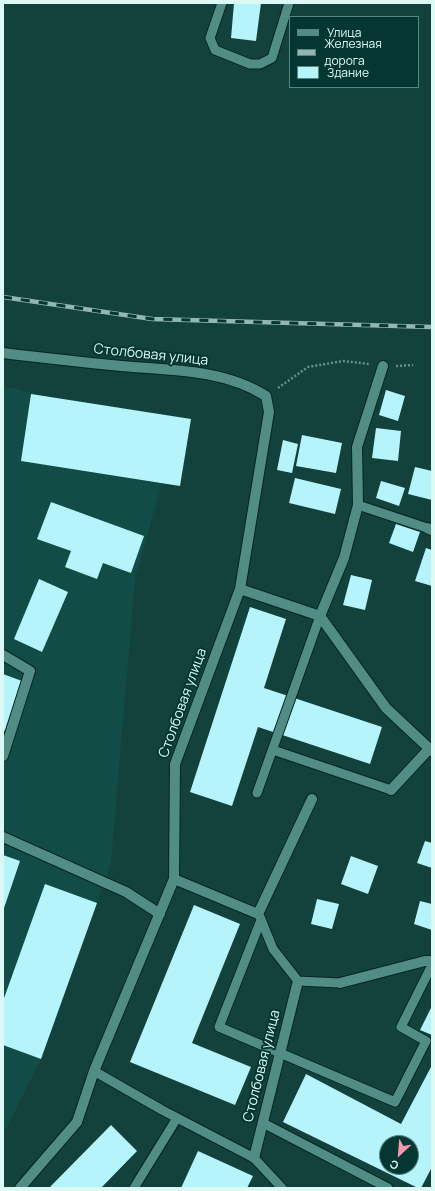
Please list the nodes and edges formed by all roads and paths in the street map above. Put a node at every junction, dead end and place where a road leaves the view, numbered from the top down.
1 (222, 3) edge
2 (289, 3) edge
3 (3, 353) edge
4 (383, 366) joint
5 (266, 396) junction
6 (358, 505) junction
7 (430, 529) edge
8 (240, 589) junction
9 (320, 616) junction
10 (3, 656) edge
11 (272, 750) junction
12 (431, 750) edge
13 (3, 756) edge
14 (391, 790) joint
15 (257, 793) dead end
16 (312, 799) dead end
17 (3, 837) edge
18 (174, 879) junction
19 (160, 914) junction
20 (260, 917) junction
21 (432, 961) edge
22 (432, 965) edge
23 (298, 981) junction
24 (340, 984) joint
25 (280, 1052) junction
26 (94, 1071) junction
27 (177, 1118) junction
28 (263, 1124) junction
29 (254, 1158) junction
30 (278, 1187) edge
31 (20, 1188) edge
32 (134, 1188) edge
33 (388, 1188) edge

1 - 2 lane
3 - 5 street, Столбовая улица
4 - 5 path
4 - 6 street
5 - 8 street, Столбовая улица
6 - 7 lane
6 - 9 street
8 - 9 street
8 - 18 street, Столбовая улица
9 - 11 lane
9 - 12 street
10 - 13 street
11 - 14 lane
11 - 15 lane
12 - 14 street
16 - 20 street
17 - 19 street
18 - 19 street, Столбовая улица
18 - 20 street
19 - 26 street, Столбовая улица
20 - 23 lane
20 - 25 lane
21 - 24 street
22 - 25 lane
23 - 24 lane
23 - 25 street, Столбовая улица
25 - 28 street, Столбовая улица
26 - 27 lane
26 - 31 street, Столбовая улица
27 - 29 lane
27 - 32 lane
28 - 29 street, Столбовая улица
28 - 33 lane
29 - 30 lane

